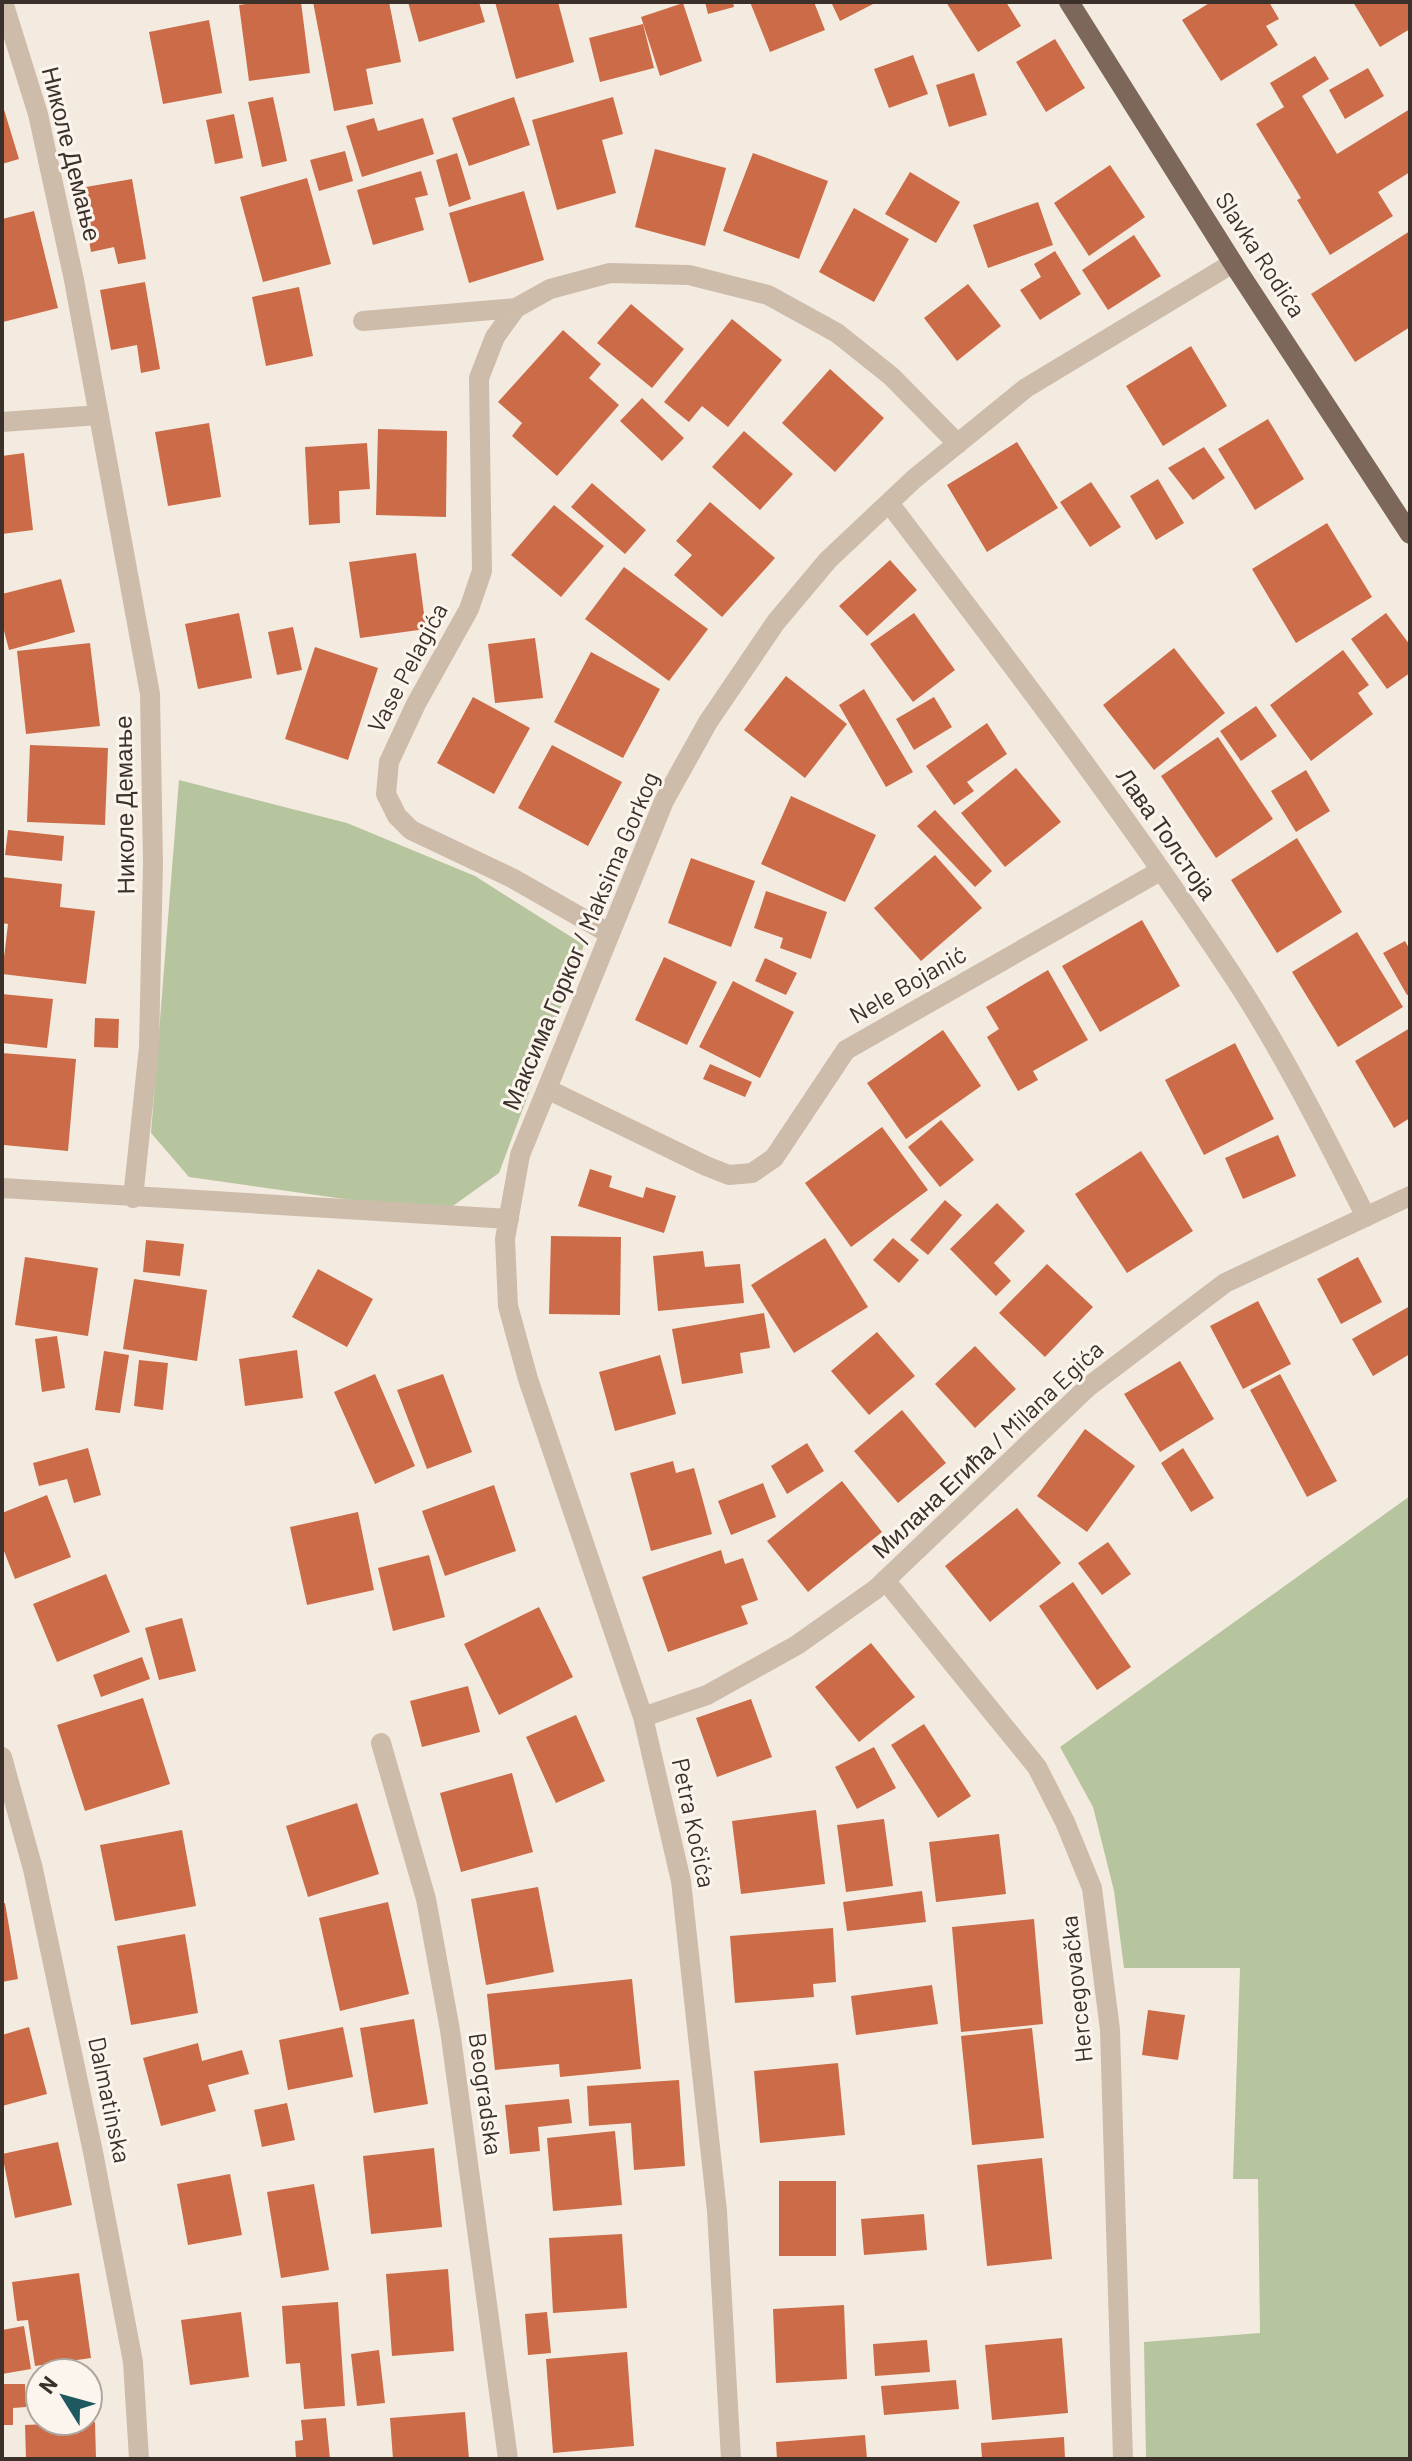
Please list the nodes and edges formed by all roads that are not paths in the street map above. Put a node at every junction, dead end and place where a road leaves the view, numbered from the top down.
1 (3, 2) edge
2 (1069, 2) edge
3 (1233, 263) junction
4 (516, 308) junction
5 (363, 321) dead end
6 (99, 415) junction
7 (2, 422) edge
8 (958, 444) junction
9 (889, 503) junction
10 (1410, 534) edge
11 (1160, 871) junction
12 (610, 934) junction
13 (547, 1089) junction
14 (2, 1188) edge
15 (1410, 1196) edge
16 (133, 1198) junction
17 (1366, 1217) junction
18 (509, 1219) junction
19 (885, 1580) junction
20 (643, 1717) junction
21 (381, 1743) dead end
22 (2, 1757) edge
23 (139, 2459) edge
24 (508, 2459) edge
25 (731, 2459) edge
26 (1123, 2459) edge

1 - 6 street, Николе Демање
2 - 3 main road, Slavka Rodića
3 - 8 street, Максима Горког / Maksima Gorkog
3 - 10 main road, Slavka Rodića
4 - 5 street, Vase Pelagića
4 - 8 street, Vase Pelagića
4 - 12 street, Vase Pelagića
6 - 7 street
6 - 16 street, Николе Демање
8 - 9 street, Максима Горког / Maksima Gorkog
9 - 11 street, Лава Толстоја
9 - 12 street, Максима Горког / Maksima Gorkog
11 - 13 street, Nele Bojanić
11 - 17 street, Лава Толстоја
12 - 13 street, Максима Горког / Maksima Gorkog
13 - 18 street, Максима Горког / Maksima Gorkog
14 - 16 street
15 - 17 street, Милана Егића / Milana Egića
16 - 18 street
17 - 19 street, Милана Егића / Milana Egića
18 - 20 street, Petra Kočića
19 - 20 street, Милана Егића / Milana Egića
19 - 26 street, Hercegovačka
20 - 25 street, Petra Kočića
21 - 24 street, Beogradska
22 - 23 street, Dalmatinska

